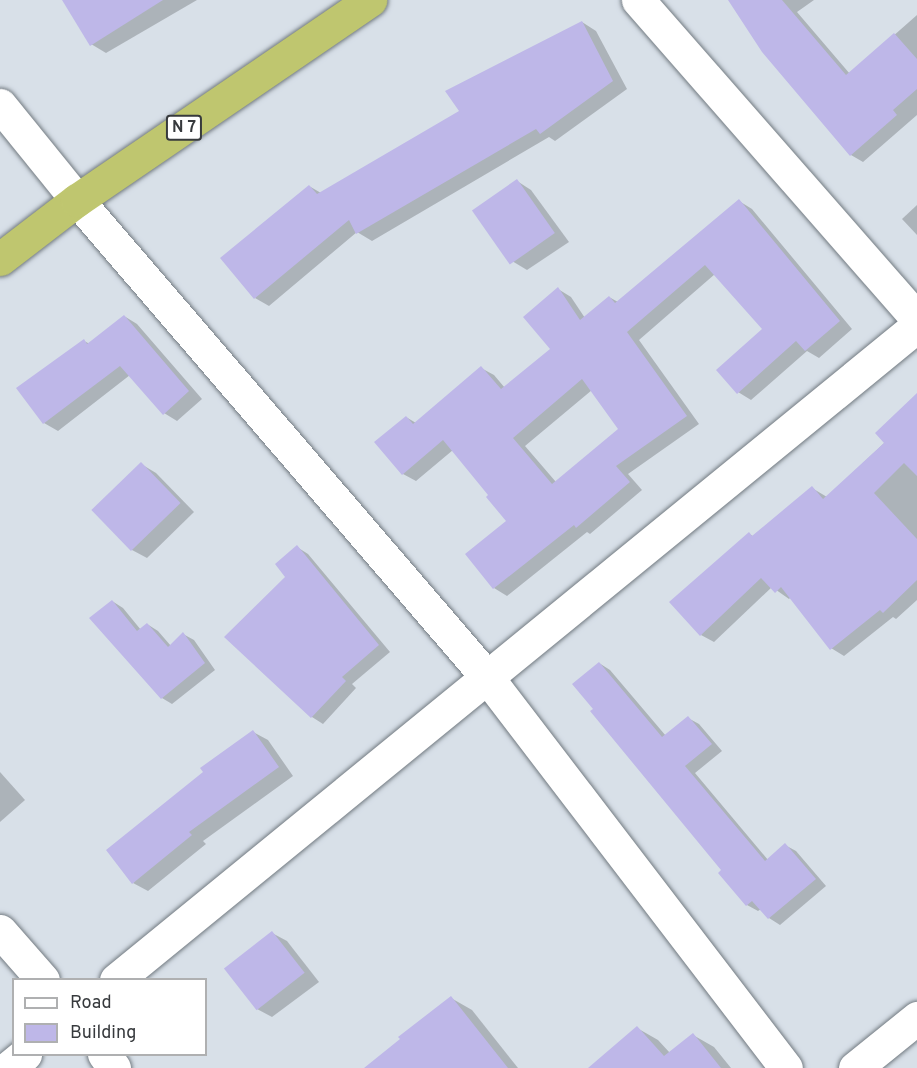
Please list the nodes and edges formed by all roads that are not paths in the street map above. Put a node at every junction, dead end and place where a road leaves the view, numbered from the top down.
1 (370, 0) edge
2 (638, 0) edge
3 (0, 105) edge
4 (77, 200) junction
5 (0, 259) edge
6 (917, 320) edge
7 (917, 326) edge
8 (487, 677) junction
9 (0, 931) edge
10 (41, 978) edge
11 (118, 978) edge
12 (917, 1018) edge
13 (23, 1056) edge
14 (8, 1068) edge
15 (786, 1068) edge
16 (855, 1068) edge

1 - 4 highway, N 7
2 - 6 street
3 - 4 street
4 - 5 highway, N 7
4 - 8 street
7 - 8 street
8 - 11 street
8 - 15 street
9 - 10 street
12 - 16 street
13 - 14 street

